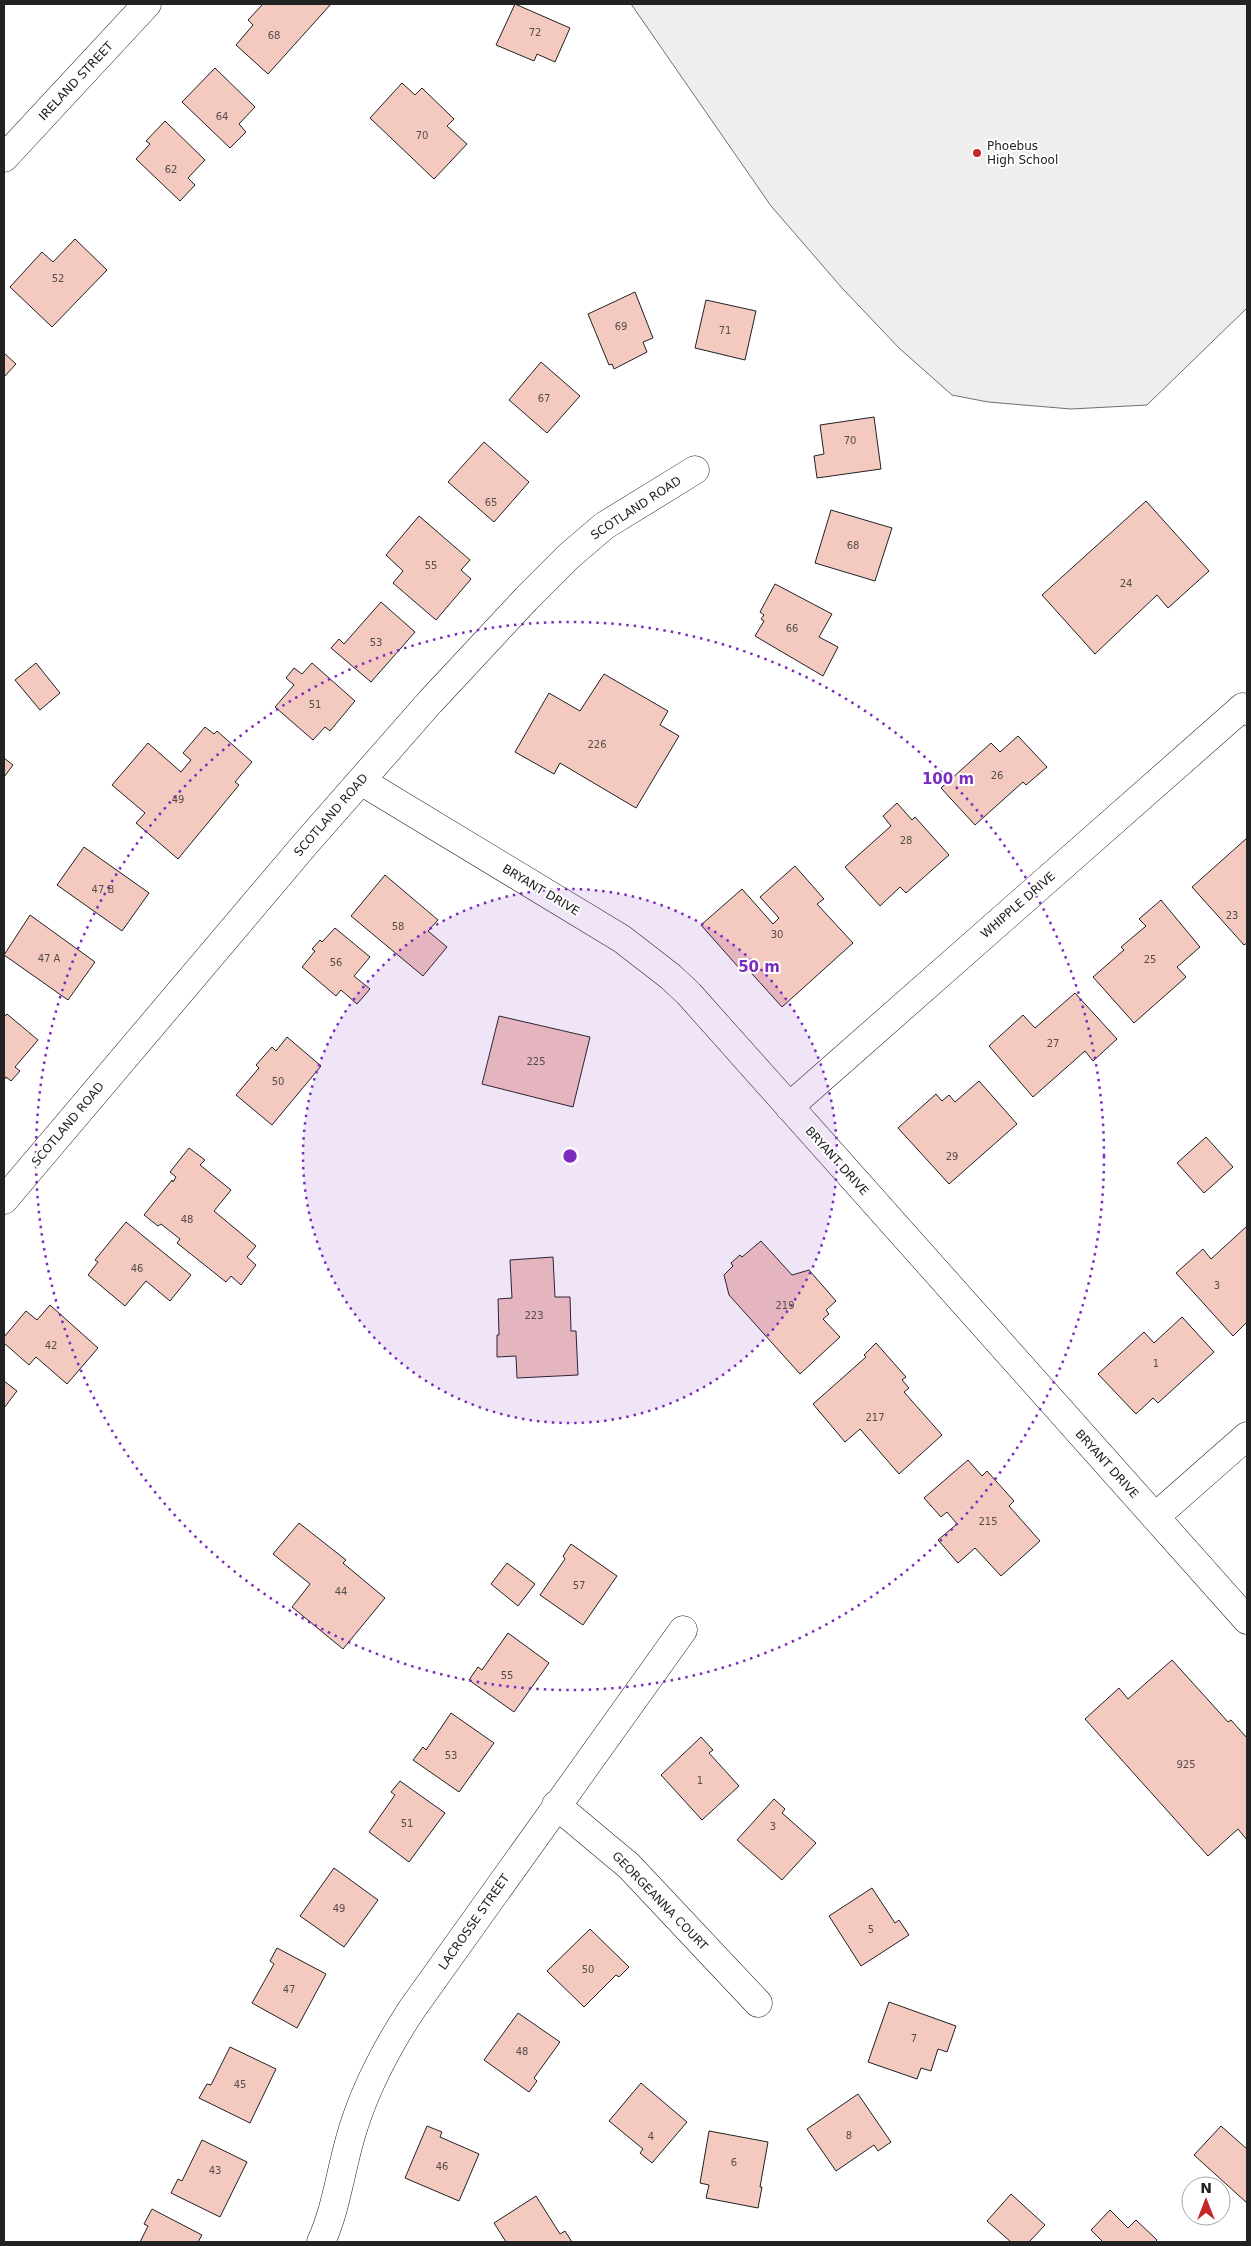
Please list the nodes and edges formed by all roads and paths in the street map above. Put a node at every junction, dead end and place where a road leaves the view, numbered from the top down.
1 (147, 4) edge
2 (4, 158) edge
3 (695, 470) dead end
4 (1247, 711) edge
5 (361, 781) junction
6 (789, 1107) junction
7 (4, 1200) edge
8 (1247, 1436) edge
9 (1154, 1517) junction
10 (1247, 1620) edge
11 (683, 1630) dead end
12 (556, 1805) junction
13 (758, 2003) dead end
14 (321, 2242) edge

1 - 2 street, IRELAND STREET
3 - 5 street, SCOTLAND ROAD
4 - 6 street, WHIPPLE DRIVE
5 - 6 street, BRYANT DRIVE
5 - 7 street, SCOTLAND ROAD
6 - 9 street, BRYANT DRIVE
8 - 9 street
9 - 10 street, BRYANT DRIVE
11 - 12 street, LACROSSE STREET
12 - 13 street, GEORGEANNA COURT
12 - 14 street, LACROSSE STREET

